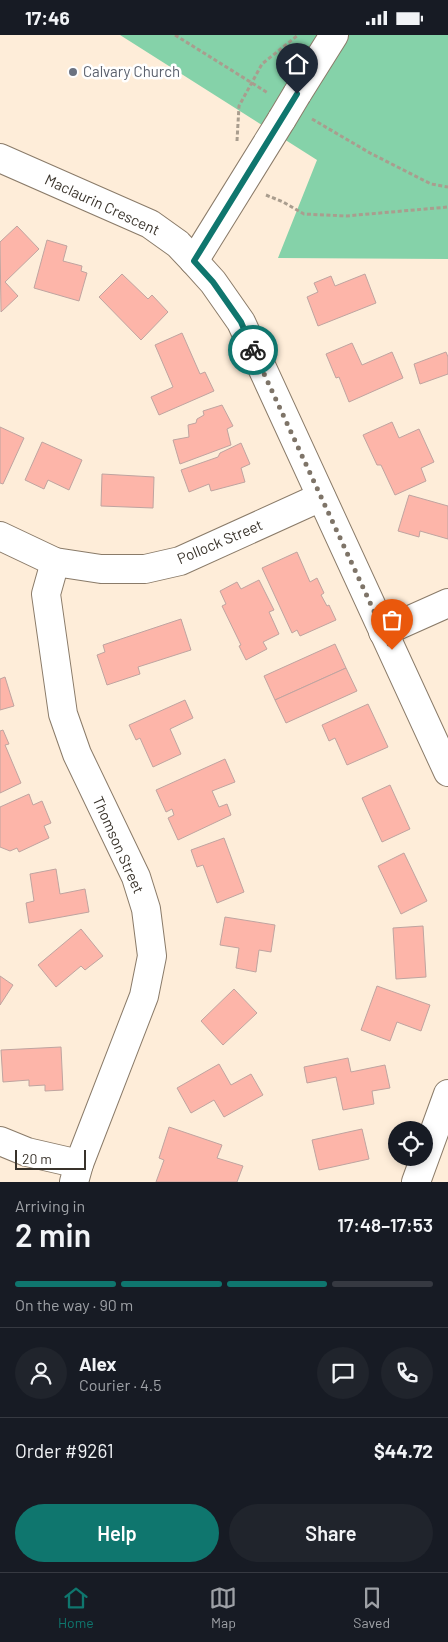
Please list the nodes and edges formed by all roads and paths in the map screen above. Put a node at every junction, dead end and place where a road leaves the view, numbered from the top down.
1 (175, 35) edge
2 (298, 35) edge
3 (334, 35) edge
4 (251, 83) junction
5 (284, 103) junction
6 (316, 121) dead end
7 (237, 142) dead end
8 (0, 158) edge
9 (448, 187) edge
10 (266, 195) dead end
11 (448, 207) edge
12 (194, 261) junction
13 (321, 497) junction
14 (0, 536) edge
15 (55, 562) junction
16 (448, 603) edge
17 (383, 632) junction
18 (448, 773) edge
19 (448, 1094) edge
20 (0, 1141) edge
21 (76, 1173) edge
22 (416, 1182) edge

1 - 4 path
2 - 4 path
3 - 5 street
4 - 5 path
4 - 7 path
5 - 12 street
6 - 9 path
8 - 12 street, Maclaurin Crescent
10 - 11 path
12 - 13 street, Maclaurin Crescent
13 - 15 street, Pollock Street
13 - 17 street, Maclaurin Crescent
14 - 15 street, Pollock Street
15 - 21 street, Thomson Street
16 - 17 street
17 - 18 street, Maclaurin Crescent
19 - 22 street
20 - 21 street

